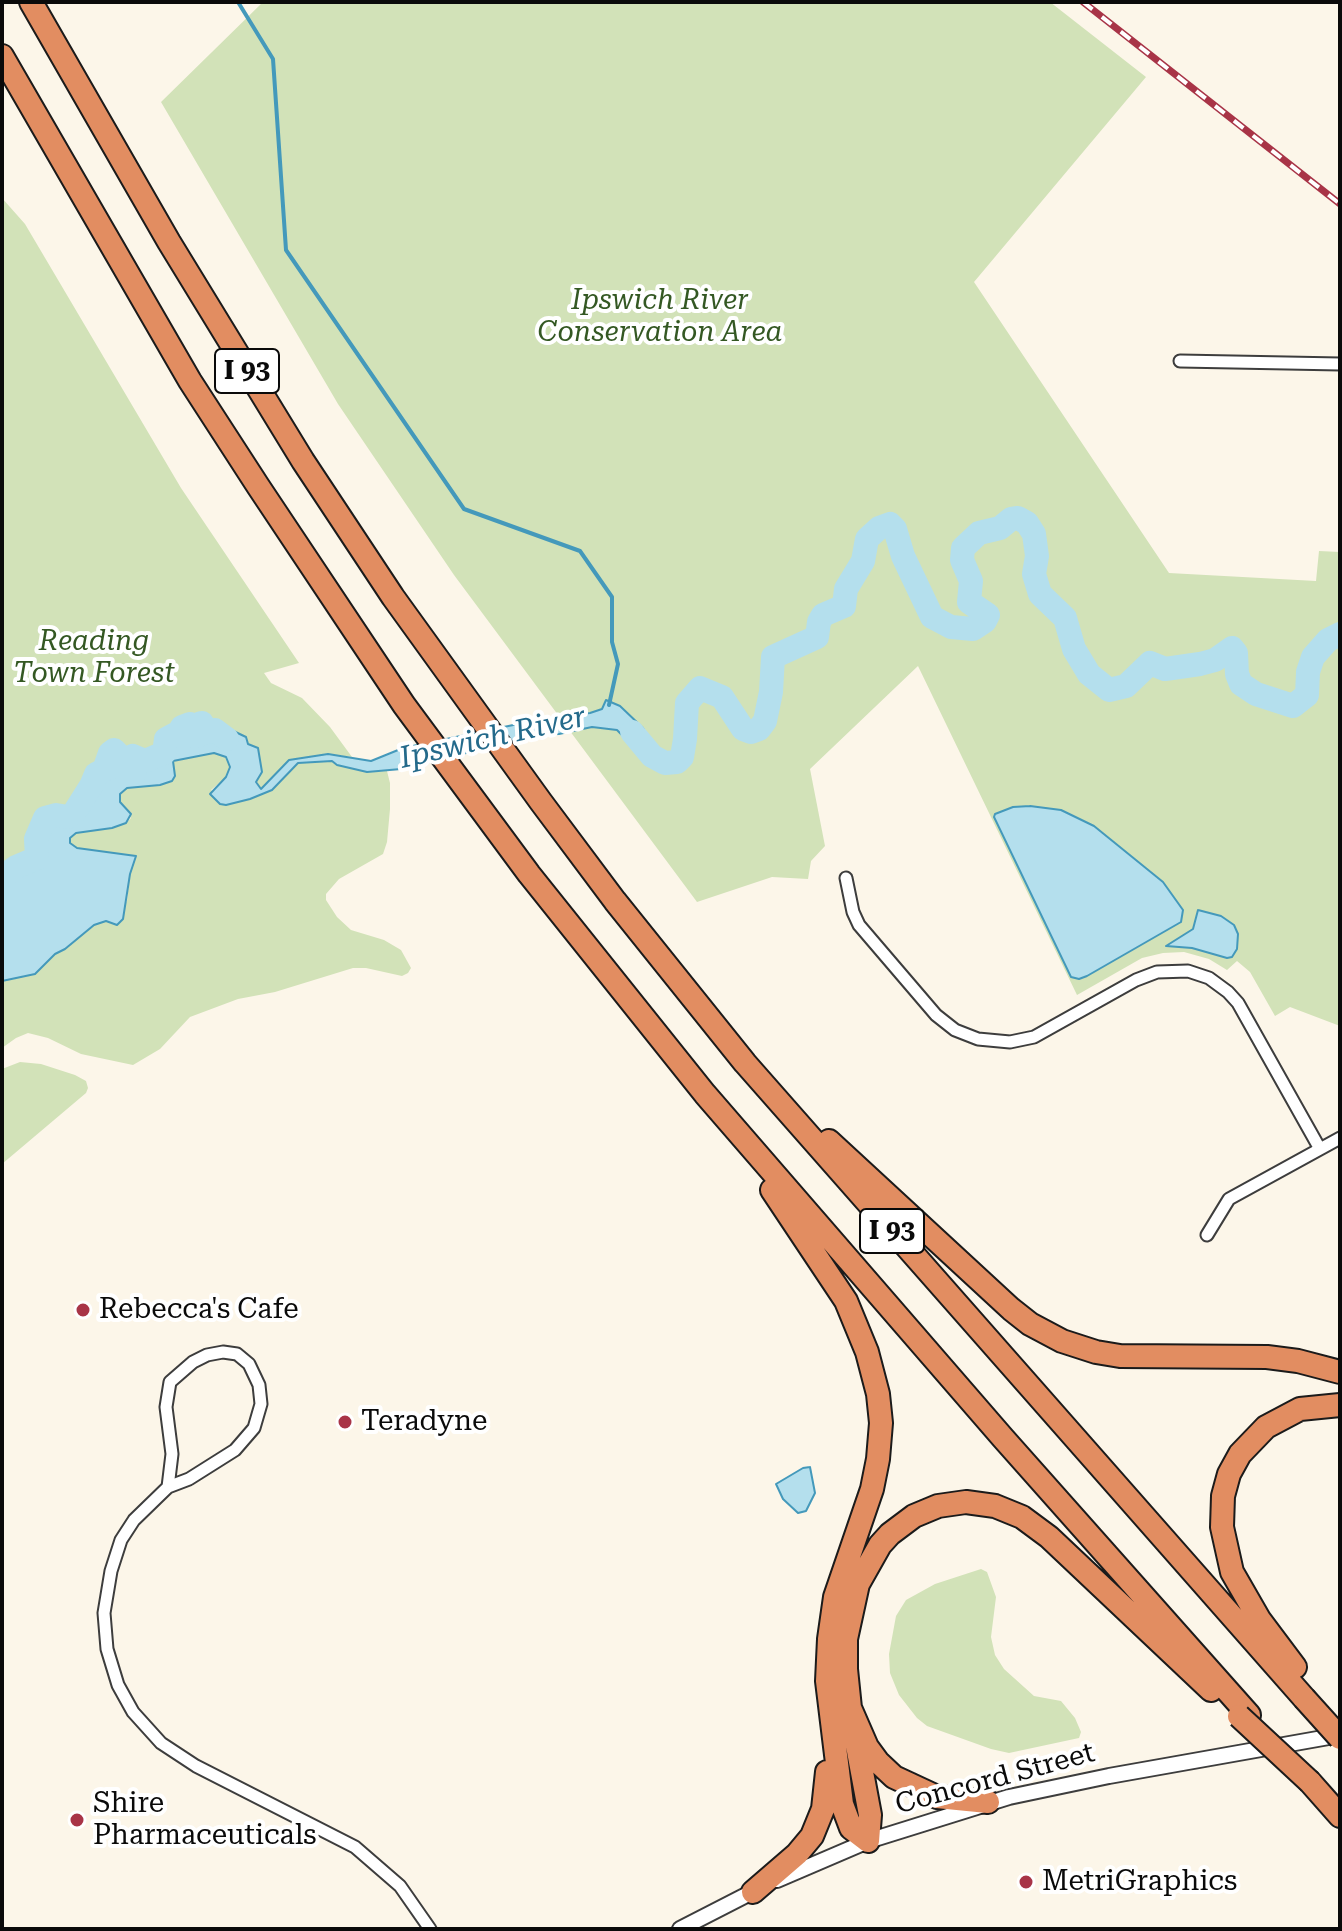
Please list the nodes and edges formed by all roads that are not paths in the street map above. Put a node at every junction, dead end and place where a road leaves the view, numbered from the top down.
1 (31, 2) edge
2 (2, 56) edge
3 (1180, 361) dead end
4 (1340, 364) edge
5 (846, 878) dead end
6 (745, 1063) junction
7 (705, 1094) junction
8 (1340, 1138) edge
9 (1320, 1149) junction
10 (1207, 1235) dead end
11 (1340, 1372) edge
12 (1340, 1405) edge
13 (168, 1487) junction
14 (1309, 1696) junction
15 (840, 1712) junction
16 (1244, 1715) junction
17 (1340, 1734) edge
18 (988, 1802) junction
19 (1340, 1816) edge
20 (868, 1841) junction
21 (753, 1892) junction
22 (428, 1929) edge
23 (680, 1929) edge

1 - 6 highway, I 93
2 - 7 highway, I 93
3 - 4 street
5 - 9 street
6 - 11 highway
6 - 14 highway, I 93
7 - 15 highway
7 - 16 highway, I 93
8 - 9 street
9 - 10 street
12 - 14 highway
13 - 13 street
13 - 22 street
14 - 17 highway, I 93, bridge
15 - 16 highway
15 - 18 highway
15 - 20 highway
15 - 21 highway
16 - 19 highway, I 93, bridge
17 - 18 street, Concord Street
18 - 20 street, Concord Street
20 - 21 street, Concord Street
21 - 23 street, Concord Street

